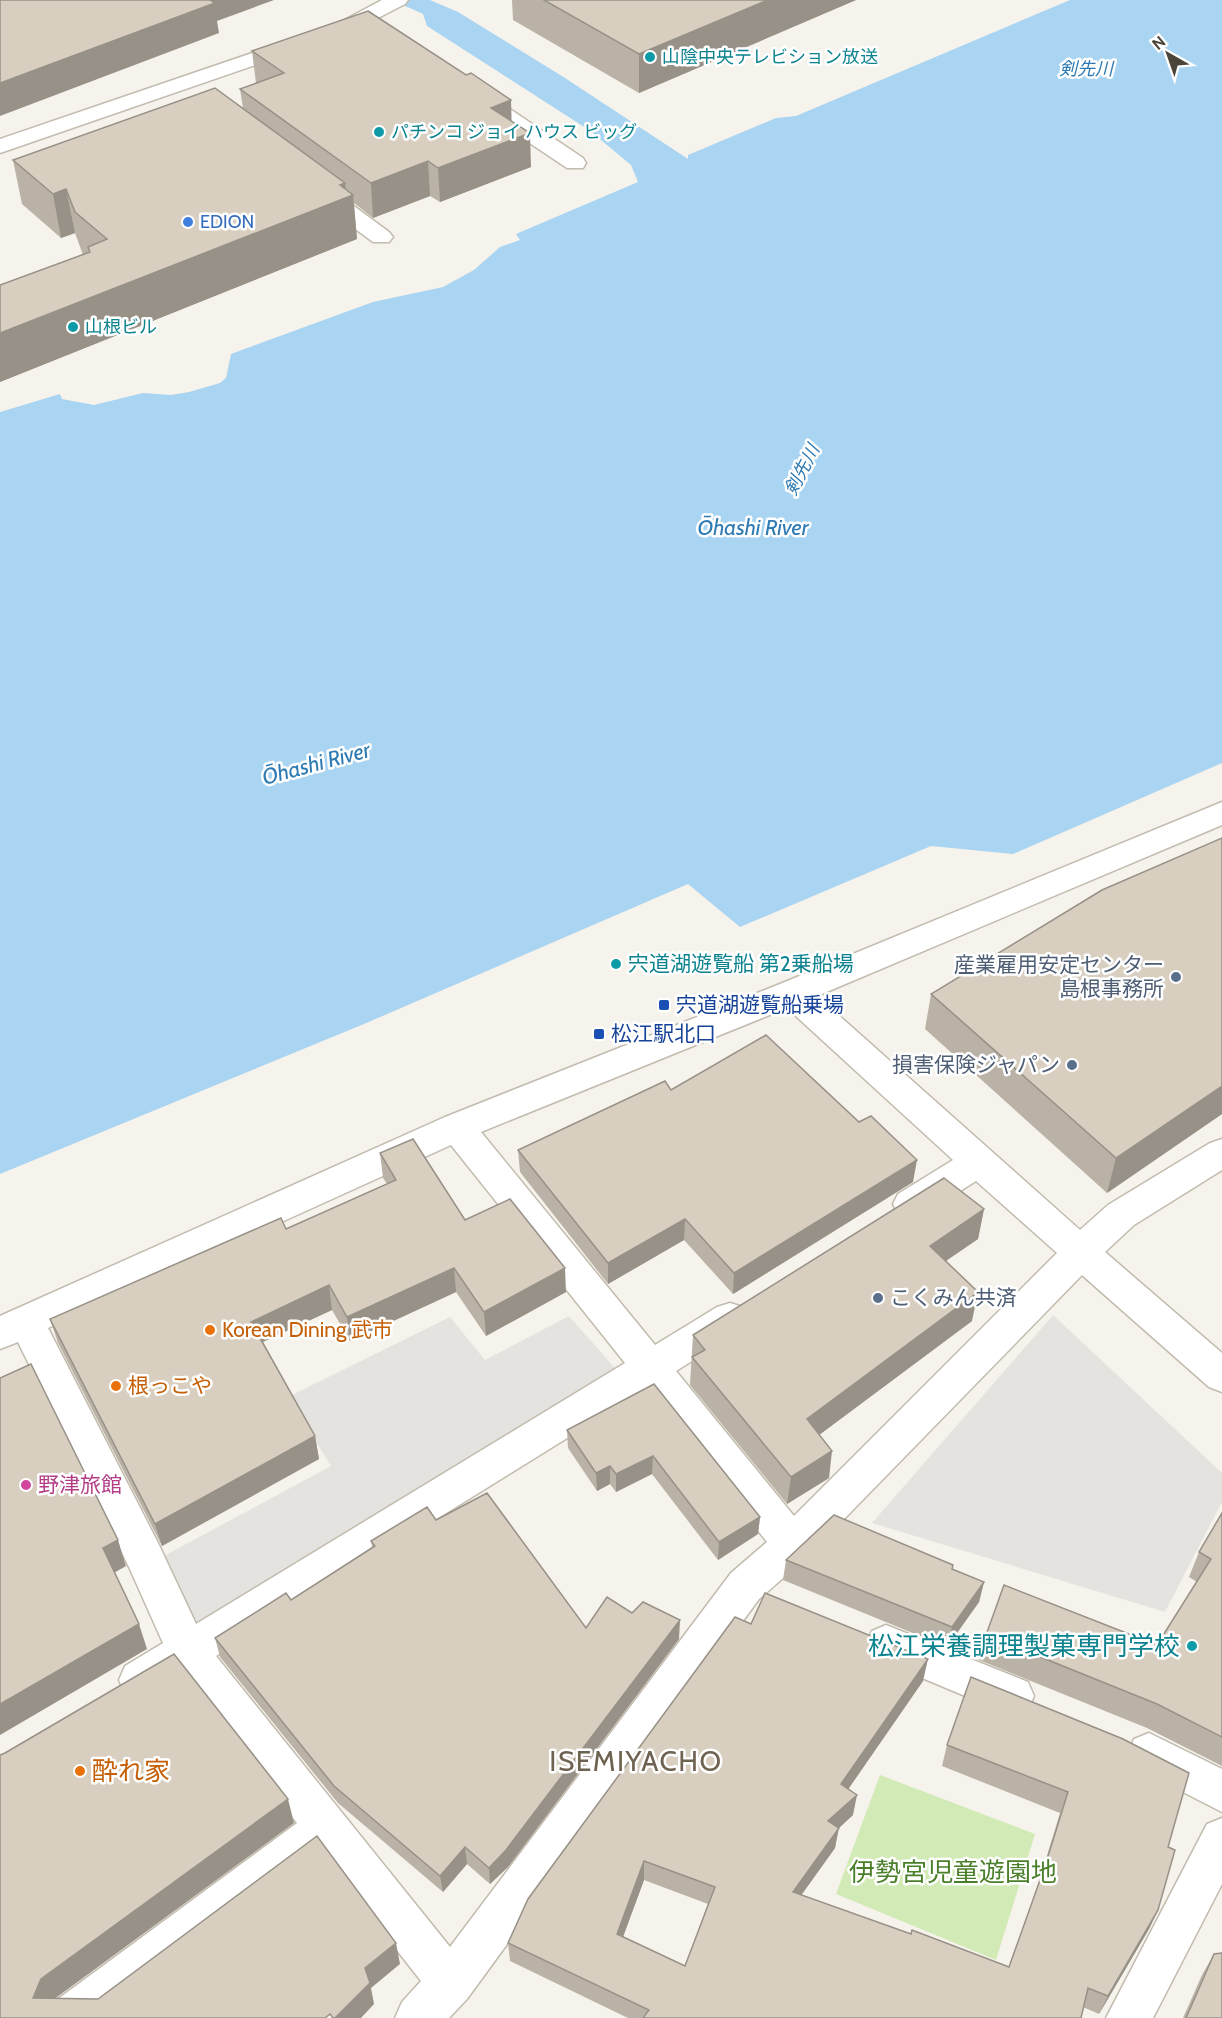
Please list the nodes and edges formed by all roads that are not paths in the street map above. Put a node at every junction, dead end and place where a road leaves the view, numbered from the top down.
1 (376, 12) edge
2 (177, 85) junction
3 (459, 85) edge
4 (195, 99) edge
5 (0, 146) edge
6 (575, 163) dead end
7 (307, 182) edge
8 (381, 237) dead end
9 (1222, 813) edge
10 (792, 993) junction
11 (457, 1127) junction
12 (1222, 1153) edge
13 (978, 1162) junction
14 (879, 1224) edge
15 (1081, 1252) junction
16 (760, 1299) edge
17 (13, 1327) edge
18 (651, 1368) junction
19 (1222, 1376) edge
20 (793, 1544) junction
21 (856, 1631) edge
22 (188, 1652) junction
23 (109, 1698) edge
24 (1043, 1708) edge
25 (1120, 1740) edge
26 (1222, 1791) edge
27 (326, 1828) junction
28 (1222, 1839) edge
29 (451, 1983) junction
30 (70, 2018) edge
31 (418, 2018) edge
32 (1129, 2018) edge

1 - 2 street
2 - 4 street
2 - 5 street
3 - 6 street
7 - 8 street
9 - 10 street
10 - 11 street
10 - 13 street
11 - 17 street
11 - 18 street
12 - 15 street
13 - 14 street
13 - 15 street
15 - 19 street
15 - 20 street
16 - 18 street
17 - 22 street
18 - 20 street
18 - 22 street
20 - 29 street
21 - 24 street
22 - 23 street
22 - 27 street
25 - 26 street
27 - 29 street
27 - 30 street
28 - 32 street
29 - 31 street

